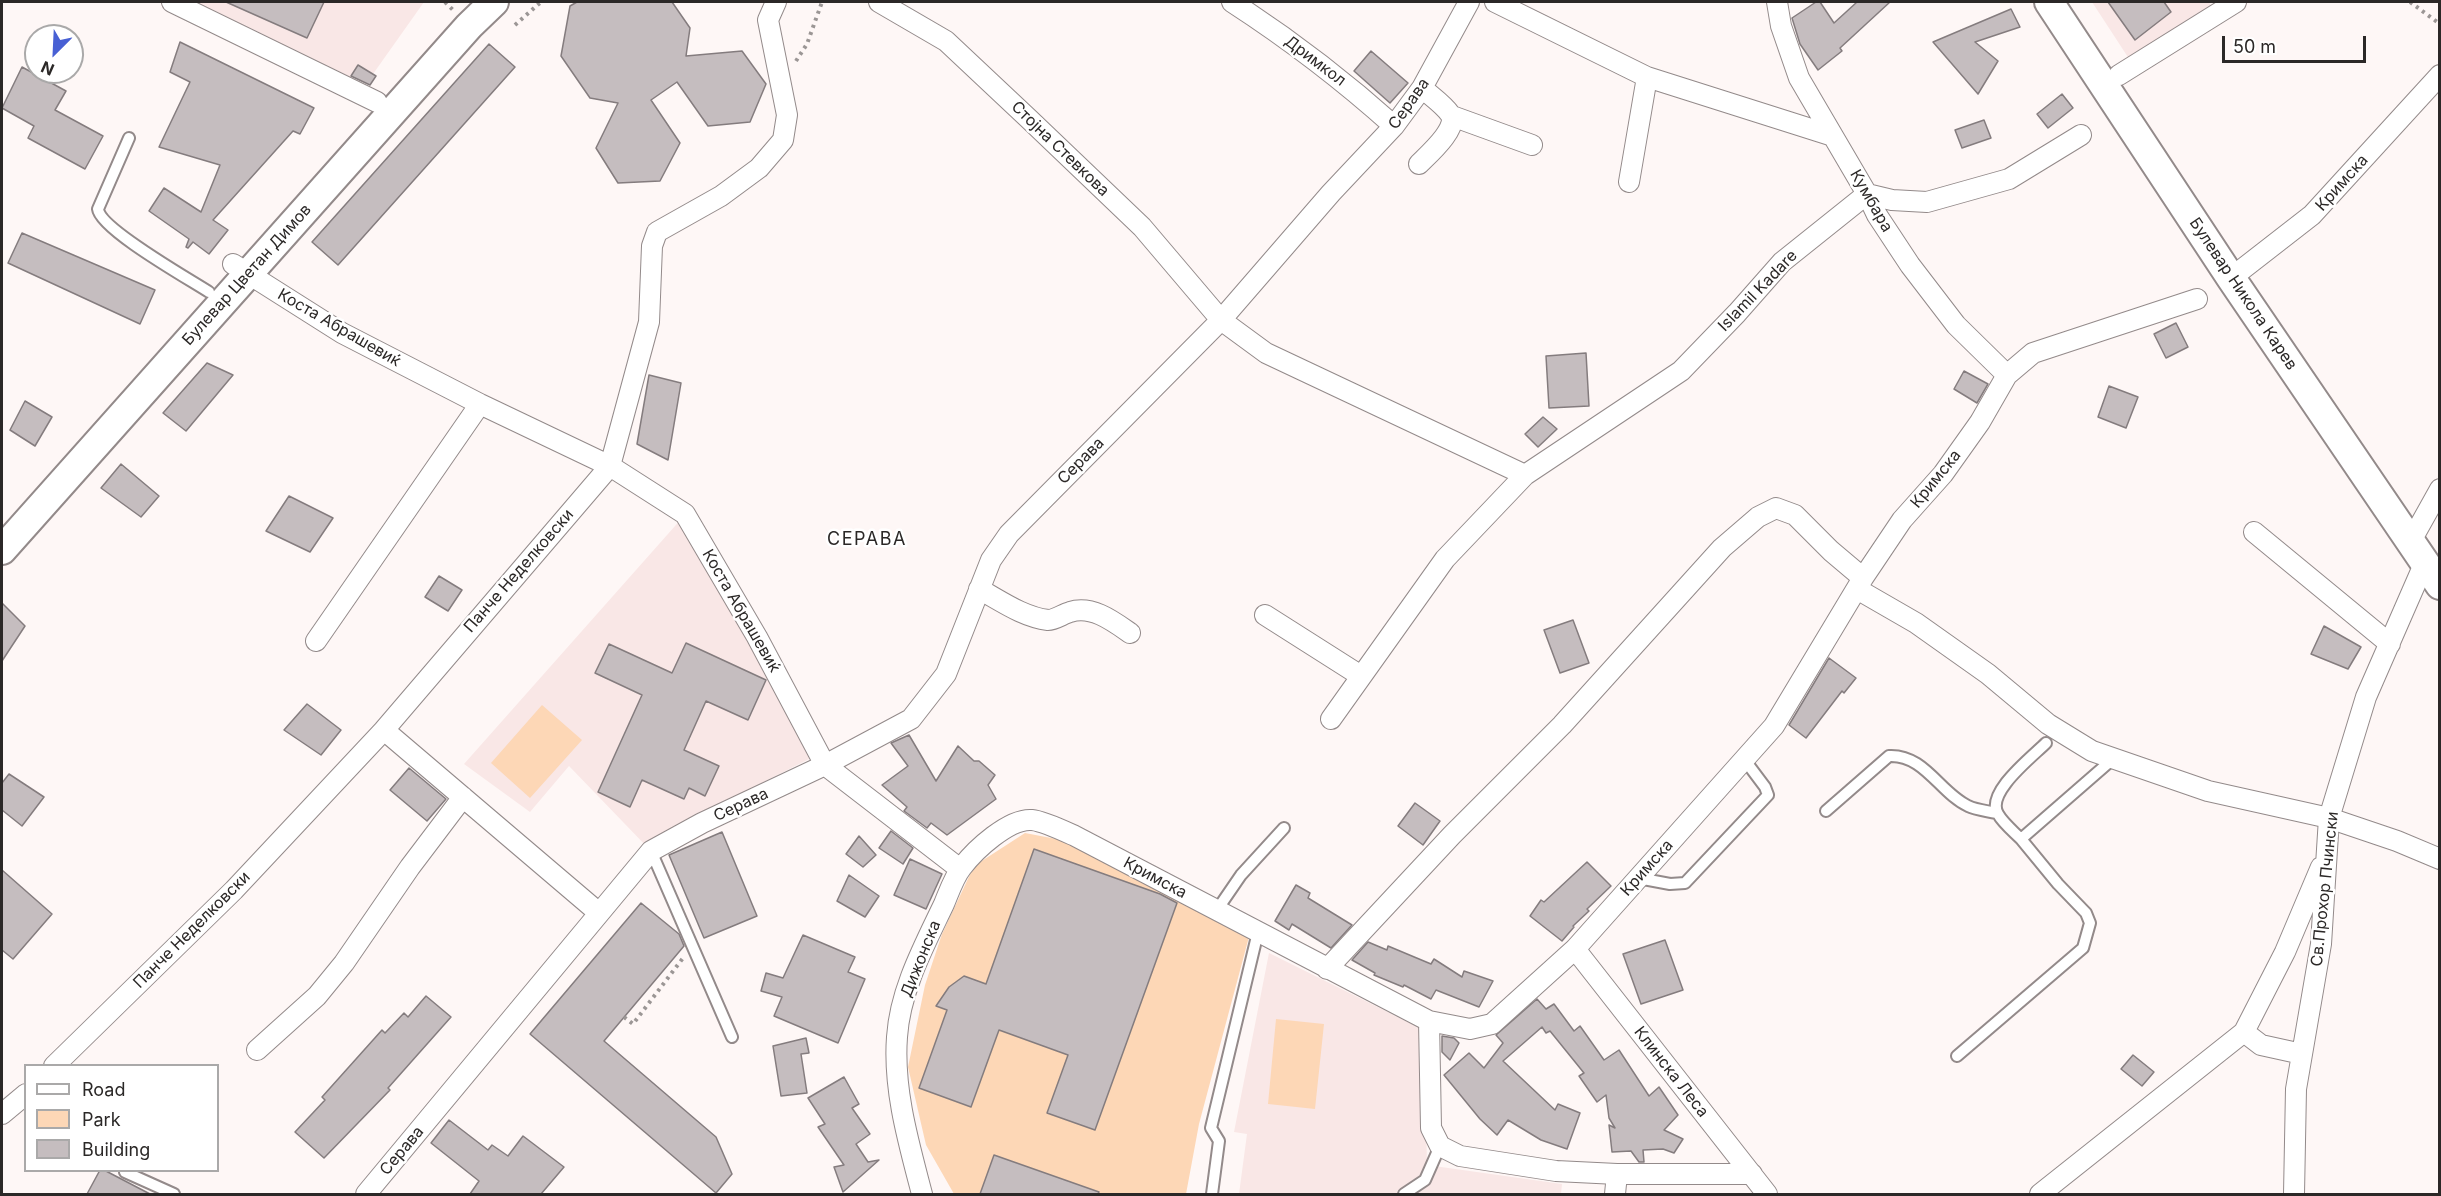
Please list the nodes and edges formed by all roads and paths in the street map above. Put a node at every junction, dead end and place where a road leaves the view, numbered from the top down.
1 (172, 2) edge
2 (494, 2) edge
3 (541, 2) edge
4 (776, 2) edge
5 (822, 2) edge
6 (879, 2) edge
7 (1232, 2) edge
8 (1469, 2) edge
9 (1495, 2) edge
10 (1777, 2) edge
11 (2049, 2) edge
12 (2236, 2) edge
13 (2410, 2) edge
14 (456, 6) edge
15 (2439, 24) edge
16 (515, 25) dead end
17 (2119, 75) dead end
18 (2439, 75) edge
19 (1647, 77) junction
20 (782, 87) junction
21 (1422, 88) junction
22 (377, 102) junction
23 (1452, 116) junction
24 (1394, 126) junction
25 (2081, 135) dead end
26 (1833, 136) junction
27 (129, 138) dead end
28 (1532, 145) dead end
29 (1419, 164) dead end
30 (1629, 182) dead end
31 (1867, 194) junction
32 (240, 269) junction
33 (2231, 278) junction
34 (209, 292) junction
35 (2197, 299) dead end
36 (1221, 320) junction
37 (2007, 375) junction
38 (480, 404) junction
39 (610, 466) junction
40 (1525, 475) junction
41 (2439, 489) edge
42 (2, 523) edge
43 (2254, 532) dead end
44 (2, 550) edge
45 (2425, 563) edge
46 (1860, 583) junction
47 (979, 589) junction
48 (1265, 615) dead end
49 (1130, 633) dead end
50 (316, 641) dead end
51 (2390, 644) junction
52 (1361, 676) junction
53 (1331, 719) dead end
54 (384, 730) junction
55 (2046, 743) dead end
56 (2114, 758) junction
57 (1744, 759) junction
58 (825, 765) junction
59 (463, 797) junction
60 (1826, 811) dead end
61 (1996, 813) junction
62 (2329, 818) junction
63 (1284, 828) dead end
64 (2020, 839) junction
65 (651, 851) junction
66 (2326, 856) junction
67 (2439, 859) edge
68 (960, 869) junction
69 (1638, 878) junction
70 (1217, 910) junction
71 (599, 913) junction
72 (1258, 932) junction
73 (693, 946) junction
74 (1575, 949) junction
75 (1327, 969) junction
76 (624, 1017) dead end
77 (1429, 1021) junction
78 (2244, 1032) junction
79 (732, 1037) dead end
80 (257, 1050) dead end
81 (2302, 1054) junction
82 (1957, 1056) dead end
83 (55, 1064) edge
84 (24, 1096) edge
85 (2, 1114) edge
86 (1440, 1146) junction
87 (125, 1172) dead end
88 (1617, 1174) junction
89 (1752, 1174) junction
90 (174, 1194) edge
91 (366, 1194) edge
92 (922, 1194) edge
93 (1212, 1194) edge
94 (1404, 1194) edge
95 (1615, 1194) edge
96 (1767, 1194) edge
97 (2040, 1194) edge
98 (2294, 1194) edge

1 - 22 street
2 - 32 street, Булевар Цветан Димов
3 - 16 path
4 - 20 street, Панче Неделковски
5 - 20 path
6 - 36 street, Стојна Стевкова
7 - 24 street, Дримкол
8 - 21 street, Серава
9 - 19 street
10 - 26 street, Кумбара
11 - 33 street, Булевар Никола Карев
12 - 17 street
13 - 15 path
14 - 22 street, Булевар Цветан Димов
18 - 33 street, Кримска
19 - 26 street
19 - 30 street
20 - 39 street, Панче Неделковски
21 - 23 street
21 - 24 street, Серава
22 - 32 street, Булевар Цветан Димов
23 - 28 street
23 - 29 street
24 - 36 street, Серава
25 - 31 street
26 - 31 street, Кумбара
27 - 34 lane
31 - 37 street, Кумбара
31 - 40 street, Islamil Kadare
32 - 34 street, Булевар Цветан Димов
32 - 38 street, Коста Абрашевиќ
32 - 44 street, Булевар Цветан Димов
33 - 45 street, Булевар Никола Карев
34 - 42 street, Булевар Цветан Димов
35 - 37 street, Кримска
36 - 40 street, Стојна Стевкова
36 - 47 street, Серава
37 - 46 street, Кримска
38 - 39 street, Коста Абрашевиќ
38 - 50 street
39 - 54 street, Панче Неделковски
39 - 58 street, Коста Абрашевиќ
40 - 52 street, Islamil Kadare
41 - 45 street, Св.Прохор Пчински
43 - 51 street
45 - 51 street, Св.Прохор Пчински
46 - 56 street
46 - 57 street, Кримска
46 - 75 street
47 - 49 street
47 - 58 street, Серава
48 - 52 street
51 - 62 street, Св.Прохор Пчински
52 - 53 street, Islamil Kadare
54 - 59 street
54 - 83 street, Панче Неделковски
55 - 61 lane
56 - 62 street
56 - 64 lane
57 - 69 street, Кримска
57 - 69 lane
58 - 65 street, Серава
58 - 68 street, Коста Абрашевиќ
59 - 71 street
59 - 80 street
60 - 61 lane
61 - 64 lane
62 - 66 street, Св.Прохор Пчински
62 - 67 street
63 - 70 lane
64 - 82 lane
65 - 71 street, Серава
65 - 73 lane
66 - 78 street
66 - 81 street, Св.Прохор Пчински
68 - 70 street, Кримска
68 - 92 street, Дижонска
69 - 74 street, Кримска
70 - 72 street, Кримска
71 - 91 street, Серава
72 - 75 street, Кримска
72 - 93 lane
73 - 76 path
73 - 79 lane
74 - 77 street, Кримска
74 - 89 street, Клинска Леса
75 - 77 street, Кримска
77 - 86 street
78 - 81 street
78 - 97 street
81 - 98 street, Св.Прохор Пчински
84 - 85 street
86 - 88 street
86 - 94 lane
87 - 90 lane
88 - 89 street
88 - 95 street
89 - 96 street, Клинска Леса

